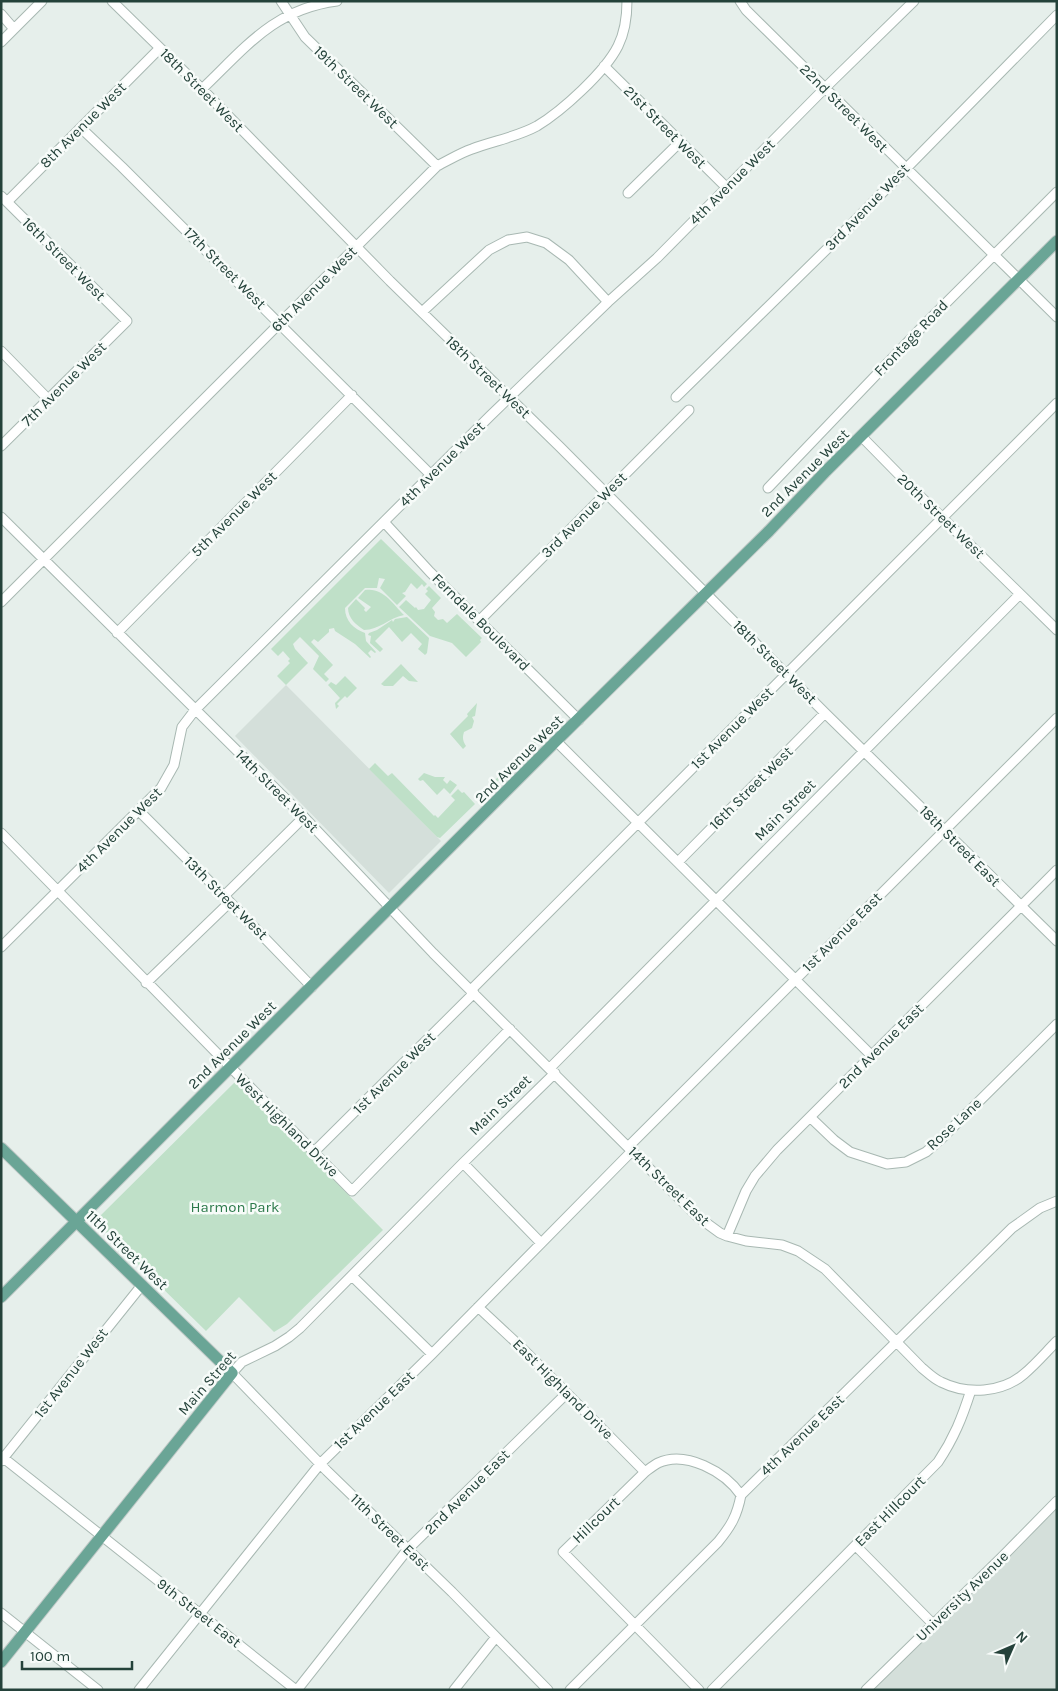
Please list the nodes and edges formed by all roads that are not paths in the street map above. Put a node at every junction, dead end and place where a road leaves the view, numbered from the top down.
1 (42, 1) edge
2 (112, 1) edge
3 (281, 1) edge
4 (337, 1) edge
5 (627, 1) edge
6 (740, 1) edge
7 (914, 1) edge
8 (1, 14) edge
9 (290, 15) junction
10 (1057, 15) edge
11 (14, 29) junction
12 (1, 42) edge
13 (160, 48) junction
14 (604, 66) junction
15 (825, 88) junction
16 (202, 89) junction
17 (81, 128) junction
18 (680, 142) junction
19 (438, 166) junction
20 (904, 168) junction
21 (727, 188) junction
22 (1057, 192) edge
23 (628, 194) dead end
24 (4, 199) edge
25 (1057, 240) edge
26 (357, 247) junction
27 (993, 255) junction
28 (1018, 280) junction
29 (608, 302) junction
30 (422, 312) junction
31 (1057, 317) edge
32 (127, 321) joint
33 (280, 323) junction
34 (1, 351) edge
35 (352, 395) junction
36 (509, 397) junction
37 (676, 397) dead end
38 (49, 400) junction
39 (1057, 403) edge
40 (689, 410) dead end
41 (862, 437) junction
42 (1, 446) edge
43 (431, 475) junction
44 (768, 488) dead end
45 (606, 493) junction
46 (1, 517) edge
47 (942, 517) junction
48 (384, 522) junction
49 (45, 560) junction
50 (706, 593) junction
51 (1020, 594) junction
52 (1, 602) edge
53 (480, 620) junction
54 (1057, 630) edge
55 (117, 633) junction
56 (786, 674) junction
57 (195, 710) junction
58 (825, 713) junction
59 (1057, 718) edge
60 (579, 720) junction
61 (556, 741) junction
62 (864, 752) junction
63 (138, 811) junction
64 (304, 817) junction
65 (638, 822) junction
66 (944, 831) junction
67 (1, 833) edge
68 (678, 862) junction
69 (1057, 870) edge
70 (58, 890) junction
71 (227, 899) junction
72 (716, 900) junction
73 (1021, 906) junction
74 (390, 908) junction
75 (1057, 941) edge
76 (1, 947) edge
77 (796, 979) junction
78 (146, 983) junction
79 (312, 987) junction
80 (472, 991) junction
81 (1057, 1024) edge
82 (510, 1029) junction
83 (871, 1054) junction
84 (231, 1067) junction
85 (552, 1071) junction
86 (810, 1117) junction
87 (1, 1148) edge
88 (630, 1149) junction
89 (314, 1152) junction
90 (463, 1163) junction
91 (1057, 1201) edge
92 (77, 1222) junction
93 (726, 1236) junction
94 (541, 1243) junction
95 (352, 1276) junction
96 (142, 1285) junction
97 (1, 1297) edge
98 (478, 1307) junction
99 (1057, 1341) edge
100 (897, 1342) junction
101 (432, 1354) junction
102 (232, 1373) junction
103 (971, 1390) junction
104 (567, 1393) junction
105 (2, 1459) edge
106 (320, 1464) junction
107 (645, 1472) junction
108 (741, 1495) junction
109 (1057, 1501) edge
110 (102, 1536) junction
111 (856, 1546) junction
112 (408, 1550) junction
113 (1, 1613) edge
114 (200, 1614) junction
115 (933, 1624) junction
116 (635, 1625) junction
117 (25, 1632) junction
118 (496, 1637) junction
119 (1, 1662) edge
120 (868, 1689) edge
121 (98, 1690) edge
122 (139, 1690) edge
123 (296, 1690) edge
124 (454, 1690) edge
125 (548, 1690) edge
126 (570, 1690) edge
127 (699, 1690) edge
128 (712, 1690) edge

1 - 11 street
2 - 13 street, 18th Street West
3 - 9 street, 19th Street West
4 - 9 street
5 - 14 street, 6th Avenue West
6 - 15 street, 22nd Street West
7 - 15 street, 4th Avenue West
8 - 11 street
9 - 16 street
9 - 19 street, 19th Street West
10 - 20 street, 3rd Avenue West
11 - 12 street
13 - 16 street, 18th Street West
13 - 17 street, 8th Avenue West
14 - 18 street, 21st Street West
14 - 19 street, 6th Avenue West
15 - 20 street, 22nd Street West
15 - 21 street, 4th Avenue West
16 - 26 street, 18th Street West
17 - 24 street, 8th Avenue West
17 - 33 street, 17th Street West
18 - 21 street, 21st Street West
18 - 23 street
19 - 26 street, 6th Avenue West
20 - 27 street, 22nd Street West
20 - 37 street, 3rd Avenue West
21 - 29 street, 4th Avenue West
22 - 27 street, Frontage Road
24 - 32 street, 16th Street West
25 - 28 main road, 2nd Avenue West
26 - 30 street, 18th Street West
26 - 33 street, 6th Avenue West
27 - 28 street, 22nd Street West
27 - 44 street, Frontage Road
28 - 31 street, 22nd Street West
28 - 41 main road, 2nd Avenue West
29 - 30 street
29 - 36 street, 4th Avenue West
30 - 36 street, 18th Street West
32 - 38 street, 7th Avenue West
33 - 35 street, 17th Street West
33 - 49 street, 6th Avenue West
34 - 38 street
35 - 43 street, 17th Street West
35 - 55 street, 5th Avenue West
36 - 43 street, 4th Avenue West
36 - 45 street, 18th Street West
38 - 42 street, 7th Avenue West
39 - 47 street, 1st Avenue West
40 - 45 street, 3rd Avenue West
41 - 47 street, 20th Street West
41 - 50 main road, 2nd Avenue West
43 - 48 street, 4th Avenue West
45 - 50 street, 18th Street West
45 - 53 street, 3rd Avenue West
46 - 49 street, 14th Street West
47 - 51 street, 20th Street West
47 - 56 street, 1st Avenue West
48 - 53 street, Ferndale Boulevard
48 - 57 street, 4th Avenue West
49 - 52 street, 6th Avenue West
49 - 55 street, 14th Street West
50 - 56 street, 18th Street West
50 - 60 main road, 2nd Avenue West
51 - 54 street, 20th Street West
51 - 62 street, Main Street
53 - 60 street, Ferndale Boulevard
55 - 57 street, 14th Street West
56 - 58 street, 18th Street West
56 - 65 street, 1st Avenue West
57 - 63 street, 4th Avenue West
57 - 64 street, 14th Street West
58 - 62 street, 18th Street West
58 - 68 street, 16th Street West
59 - 66 street, 1st Avenue East
60 - 61 main road, 2nd Avenue West
61 - 65 street
61 - 74 main road, 2nd Avenue West
62 - 66 street, 18th Street East
62 - 72 street, Main Street
63 - 70 street, 4th Avenue West
63 - 71 street, 13th Street West
64 - 71 street
64 - 74 street, 14th Street West
65 - 68 street
65 - 80 street, 1st Avenue West
66 - 73 street, 18th Street East
66 - 77 street, 1st Avenue East
67 - 70 street, West Highland Drive
68 - 72 street
69 - 73 street, 2nd Avenue East
70 - 76 street, 4th Avenue West
70 - 78 street, West Highland Drive
71 - 78 street
71 - 79 street, 13th Street West
72 - 77 street
72 - 85 street, Main Street
73 - 75 street, 18th Street East
73 - 83 street, 2nd Avenue East
74 - 79 main road, 2nd Avenue West
74 - 80 street, 14th Street West
77 - 83 street
77 - 88 street, 1st Avenue East
78 - 84 street, West Highland Drive
79 - 84 main road, 2nd Avenue West
80 - 82 street, 14th Street West
80 - 89 street, 1st Avenue West
81 - 86 street, Rose Lane
82 - 85 street, 14th Street West
82 - 89 street, West Highland Drive
83 - 86 street, 2nd Avenue East
84 - 89 street, West Highland Drive
84 - 92 main road, 2nd Avenue West
85 - 88 street, 14th Street East
85 - 90 street, Main Street
86 - 93 street, 2nd Avenue East
87 - 92 main road, 11th Street West
88 - 93 street, 14th Street East
88 - 94 street, 1st Avenue East
90 - 94 street
90 - 95 street, Main Street
91 - 100 street, 4th Avenue East
92 - 96 main road, 11th Street West
92 - 97 main road, 2nd Avenue West
93 - 100 street, 14th Street East
94 - 98 street, 1st Avenue East
95 - 101 street
95 - 102 street, Main Street
96 - 102 main road, 11th Street West
96 - 105 street, 1st Avenue West
98 - 101 street, 1st Avenue East
98 - 104 street, East Highland Drive
99 - 103 street
100 - 103 street, 14th Street East
100 - 108 street, 4th Avenue East
101 - 106 street, 1st Avenue East
102 - 106 street, 11th Street East
102 - 110 main road, Main Street
103 - 111 street, East Hillcourt
104 - 107 street, East Highland Drive
104 - 112 street, 2nd Avenue East
105 - 110 street, 9th Street East
106 - 112 street, 11th Street East
106 - 114 street, 1st Avenue East
107 - 108 street, Hillcourt
107 - 116 street, Hillcourt
108 - 116 street, 4th Avenue East
109 - 115 street, University Avenue
110 - 114 street, 9th Street East
110 - 117 main road, Main Street
111 - 115 street
111 - 128 street, East Hillcourt
112 - 118 street, 11th Street East
112 - 123 street, 2nd Avenue East
113 - 117 street
114 - 122 street, 1st Avenue East
114 - 123 street, 9th Street East
115 - 120 street, University Avenue
116 - 126 street, 4th Avenue East
116 - 127 street, Hillcourt
117 - 119 main road, Main Street
117 - 121 street
118 - 124 street
118 - 125 street, 11th Street East

